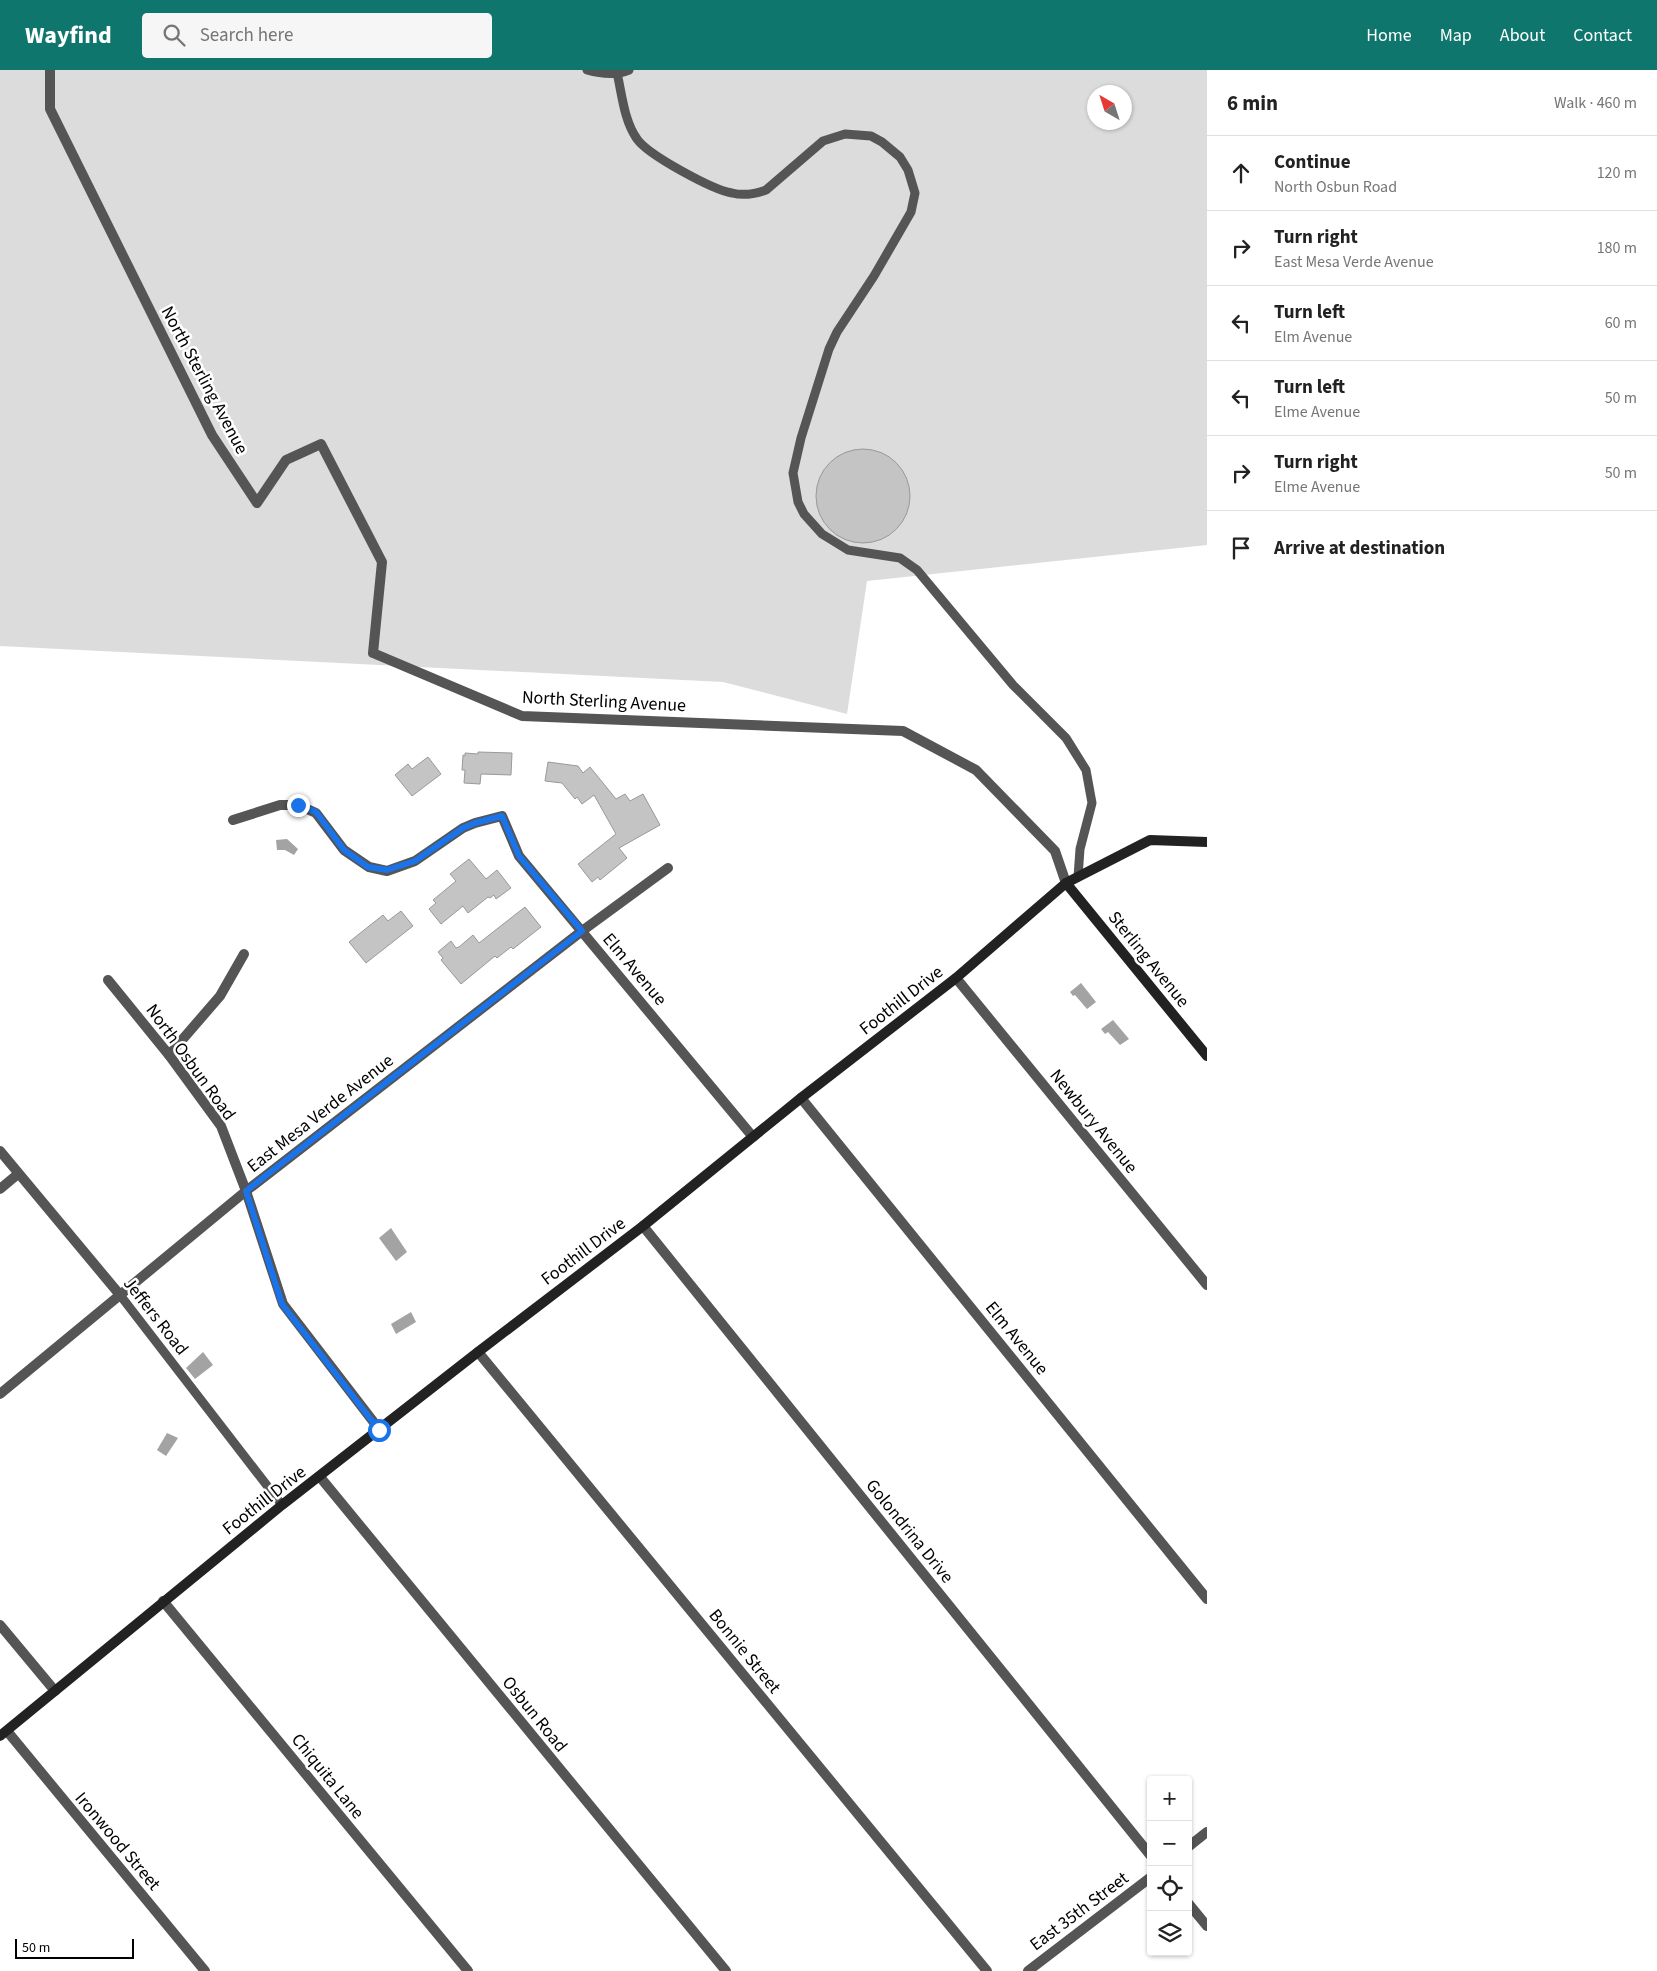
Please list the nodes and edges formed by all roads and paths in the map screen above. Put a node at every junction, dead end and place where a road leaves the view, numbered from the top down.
1 (50, 70) edge
2 (587, 70) edge
3 (629, 70) edge
4 (617, 73) junction
5 (233, 820) dead end
6 (1207, 842) edge
7 (668, 868) dead end
8 (1078, 877) junction
9 (1066, 884) junction
10 (582, 931) junction
11 (244, 954) dead end
12 (956, 978) junction
13 (108, 980) dead end
14 (169, 1055) junction
15 (1207, 1056) edge
16 (801, 1098) junction
17 (753, 1137) junction
18 (0, 1151) edge
19 (18, 1174) junction
20 (0, 1188) edge
21 (246, 1191) junction
22 (643, 1226) junction
23 (1207, 1285) edge
24 (120, 1295) junction
25 (478, 1352) junction
26 (0, 1394) edge
27 (379, 1430) junction
28 (320, 1477) junction
29 (282, 1505) junction
30 (1207, 1599) edge
31 (163, 1601) junction
32 (0, 1625) edge
33 (55, 1691) junction
34 (3, 1733) edge
35 (1207, 1832) edge
36 (1192, 1845) edge
37 (1147, 1851) edge
38 (1147, 1880) edge
39 (1192, 1907) edge
40 (1207, 1926) edge
41 (205, 1971) edge
42 (468, 1971) edge
43 (726, 1971) edge
44 (987, 1971) edge
45 (1028, 1971) edge

1 - 9 street, North Sterling Avenue
2 - 4 lane
3 - 4 lane
4 - 8 lane
5 - 10 street, Elm Avenue
6 - 8 street, Foothill Drive
7 - 10 street, East Mesa Verde Avenue
8 - 9 street, Foothill Drive
9 - 12 street, Foothill Drive
9 - 15 street, Sterling Avenue
10 - 17 street, Elm Avenue
10 - 21 street, East Mesa Verde Avenue
11 - 14 street
12 - 16 street, Foothill Drive
12 - 23 street, Newbury Avenue
13 - 14 street, North Osbun Road
14 - 21 street, North Osbun Road
16 - 17 street, Foothill Drive
16 - 30 street, Elm Avenue
17 - 22 street, Foothill Drive
18 - 19 street, Jeffers Road
19 - 20 street
19 - 24 street, Jeffers Road
21 - 24 street, East Mesa Verde Avenue
21 - 27 street, North Osbun Road
22 - 25 street, Foothill Drive
22 - 37 street, Golondrina Drive
24 - 26 street, East Mesa Verde Avenue
24 - 29 lane, Jeffers Road
25 - 27 street, Foothill Drive
25 - 44 street, Bonnie Street
27 - 28 street, Foothill Drive
28 - 29 street, Foothill Drive
28 - 43 street, Osbun Road
29 - 31 street, Foothill Drive
31 - 33 street, Foothill Drive
31 - 42 street, Chiquita Lane
32 - 33 street
33 - 34 street, Foothill Drive
34 - 41 street, Ironwood Street
35 - 36 street
38 - 45 street, East 35th Street
39 - 40 street

